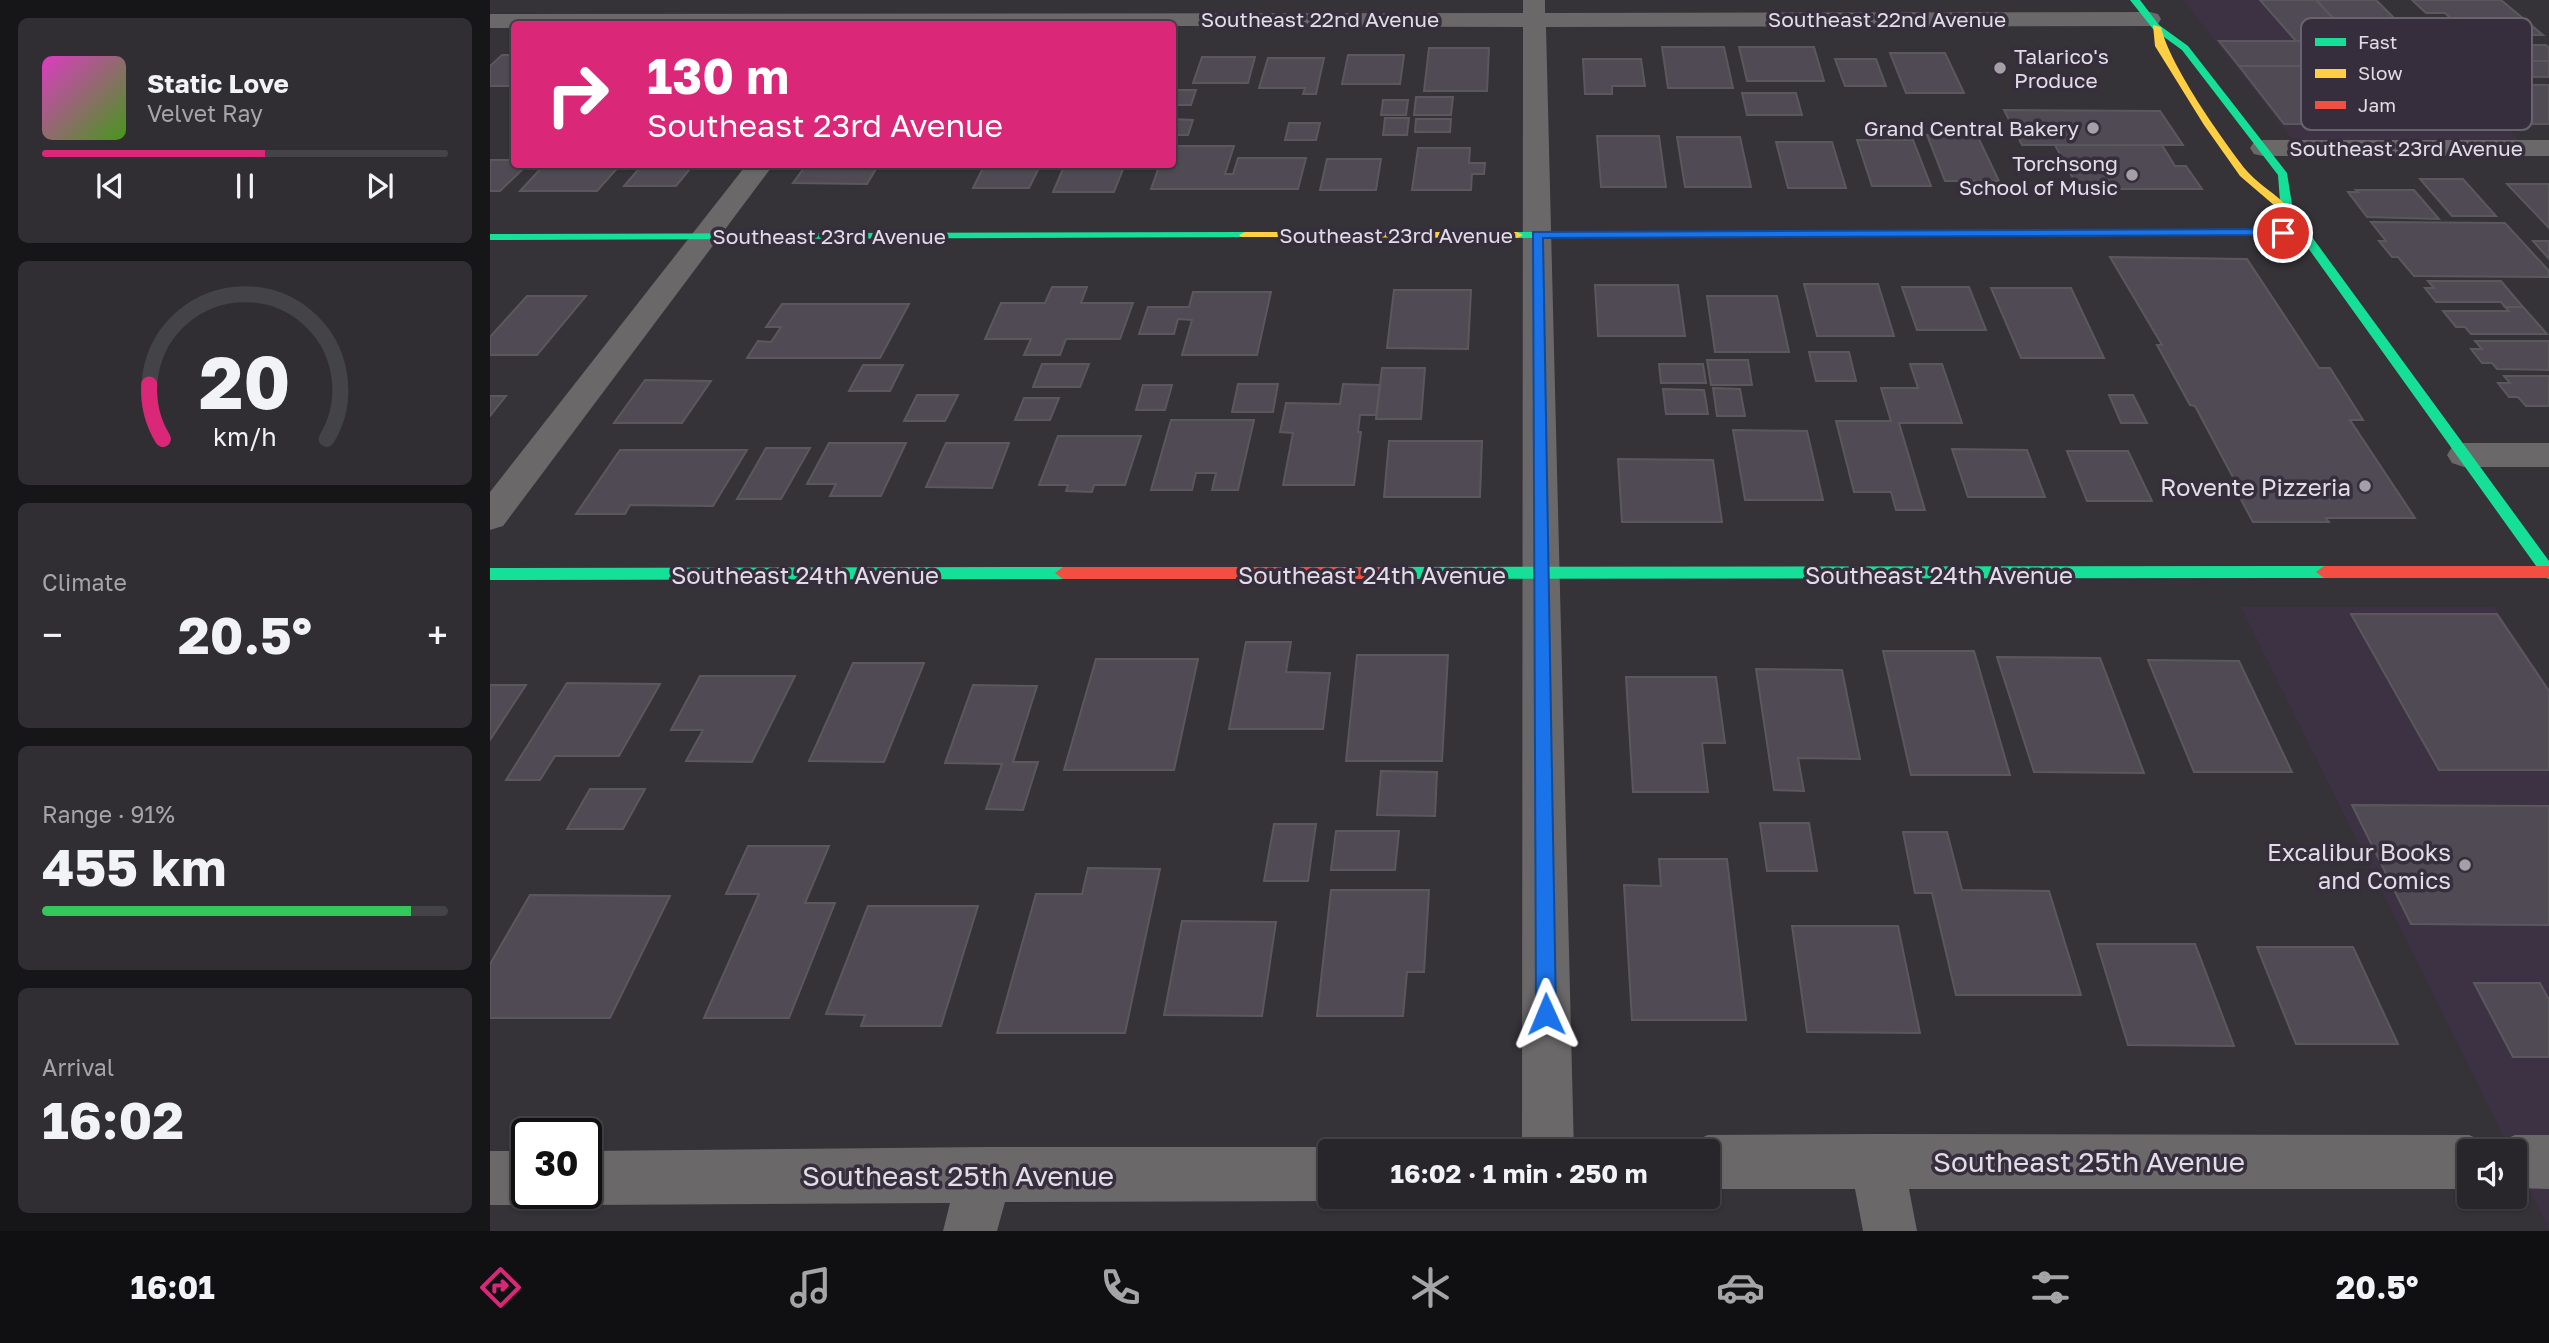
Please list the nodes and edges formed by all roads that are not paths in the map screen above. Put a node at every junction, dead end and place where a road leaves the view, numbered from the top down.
1 (885, 0) edge
2 (2136, 0) edge
3 (1534, 9) edge
4 (490, 21) edge
5 (511, 21) edge
6 (869, 21) edge
7 (963, 21) edge
8 (2153, 23) junction
9 (2263, 148) junction
10 (2549, 148) edge
11 (758, 168) edge
12 (2287, 211) junction
13 (2303, 233) junction
14 (1537, 234) junction
15 (490, 237) edge
16 (706, 237) junction
17 (2464, 455) junction
18 (2549, 455) edge
19 (490, 517) edge
20 (2549, 573) edge
21 (490, 574) edge
22 (1541, 575) junction
23 (1548, 1139) edge
24 (1877, 1160) junction
25 (1720, 1162) edge
26 (2457, 1162) edge
27 (2527, 1162) edge
28 (2549, 1162) edge
29 (985, 1174) junction
30 (1318, 1174) edge
31 (490, 1178) edge
32 (511, 1178) edge
33 (602, 1178) edge
34 (970, 1231) edge
35 (1890, 1231) edge

1 - 6 street
2 - 8 street
3 - 7 street, Southeast 22nd Avenue
3 - 8 street, Southeast 22nd Avenue
3 - 14 street
4 - 5 street, Southeast 22nd Avenue
8 - 9 street
8 - 12 street
9 - 10 street, Southeast 23rd Avenue
9 - 12 street
11 - 16 street
12 - 13 street
13 - 14 street, Southeast 23rd Avenue
13 - 17 street
14 - 16 street, Southeast 23rd Avenue
14 - 22 street
15 - 16 street, Southeast 23rd Avenue
16 - 19 street
17 - 18 street
17 - 20 street
20 - 22 street, Southeast 24th Avenue
21 - 22 street, Southeast 24th Avenue
22 - 23 street
24 - 25 street, Southeast 25th Avenue
24 - 26 street, Southeast 25th Avenue
24 - 35 street
27 - 28 street
29 - 30 street, Southeast 25th Avenue
29 - 33 street, Southeast 25th Avenue
29 - 34 street
31 - 32 street

